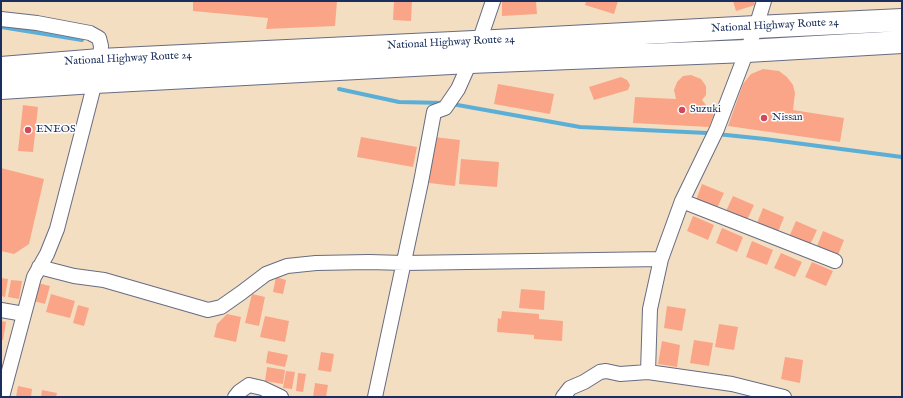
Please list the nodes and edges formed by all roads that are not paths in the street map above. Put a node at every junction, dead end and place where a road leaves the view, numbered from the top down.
1 (493, 1) edge
2 (764, 1) edge
3 (1, 18) edge
4 (902, 20) edge
5 (756, 26) junction
6 (479, 42) junction
7 (902, 42) edge
8 (747, 51) junction
9 (100, 60) junction
10 (470, 62) junction
11 (1, 68) edge
12 (95, 82) junction
13 (1, 88) edge
14 (682, 201) junction
15 (661, 259) junction
16 (835, 261) dead end
17 (404, 264) junction
18 (40, 267) junction
19 (1, 310) edge
20 (24, 314) junction
21 (648, 372) junction
22 (248, 391) edge
23 (2, 397) edge
24 (235, 397) edge
25 (281, 397) edge
26 (375, 397) edge
27 (563, 397) edge
28 (784, 397) edge

1 - 6 street
2 - 5 street
3 - 9 street
4 - 5 highway, National Highway Route 24
5 - 6 highway, National Highway Route 24
5 - 8 street
6 - 9 highway, National Highway Route 24
6 - 10 street
7 - 8 highway, National Highway Route 24
8 - 10 highway, National Highway Route 24
8 - 14 street
9 - 11 highway, National Highway Route 24
9 - 12 street
10 - 12 highway, National Highway Route 24
10 - 17 street
12 - 13 highway, National Highway Route 24
12 - 18 street
14 - 15 street
14 - 16 street
15 - 17 street
15 - 21 street
17 - 18 street
17 - 26 street
18 - 20 street
19 - 20 street
20 - 23 street
21 - 27 street
21 - 28 street
22 - 24 street
22 - 25 street

